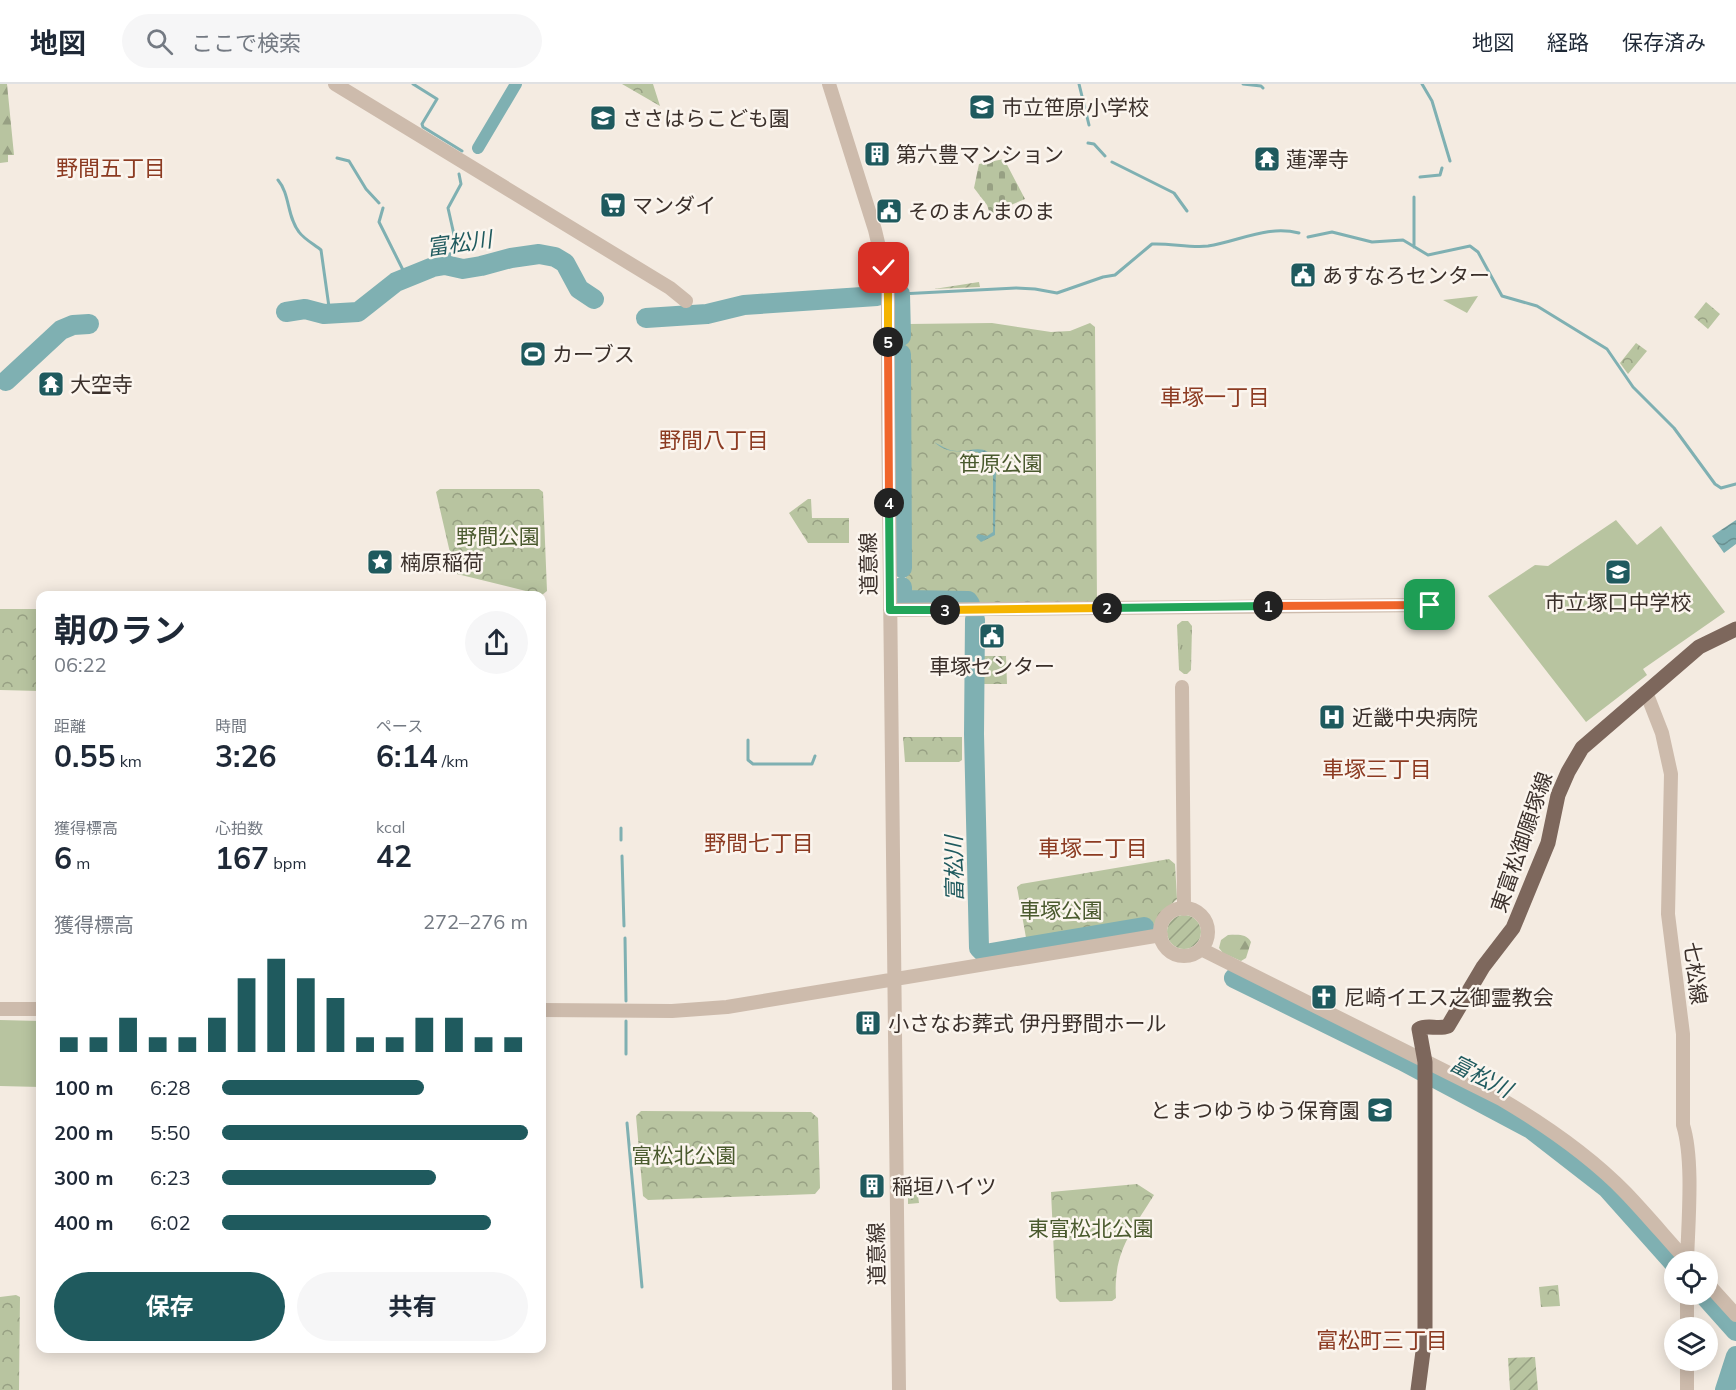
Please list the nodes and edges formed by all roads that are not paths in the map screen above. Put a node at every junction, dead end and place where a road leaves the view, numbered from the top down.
1 (335, 84) edge
2 (829, 84) edge
3 (686, 301) dead end
4 (1430, 605) dead end
5 (890, 610) junction
6 (1736, 629) edge
7 (1182, 687) dead end
8 (1646, 692) junction
9 (1184, 909) junction
10 (1161, 935) junction
11 (1201, 949) junction
12 (894, 980) junction
13 (0, 1009) edge
14 (36, 1010) edge
15 (546, 1011) edge
16 (1425, 1062) junction
17 (1679, 1251) edge
18 (1688, 1251) edge
19 (1718, 1295) edge
20 (1736, 1315) edge
21 (1687, 1371) edge
22 (899, 1390) edge
23 (1418, 1390) edge
24 (1687, 1390) edge

1 - 3 street
2 - 5 street, 道意線
4 - 5 street
5 - 12 street, 道意線
6 - 8 main road, 東富松御願塚線
7 - 9 street
8 - 16 main road, 東富松御願塚線
8 - 18 street, 七松線
9 - 10 street
9 - 11 street
10 - 11 street
10 - 12 street
11 - 16 street
12 - 15 street
12 - 22 street, 道意線
13 - 14 street
16 - 17 street
16 - 23 main road, 東富松御願塚線
19 - 20 street
21 - 24 street

